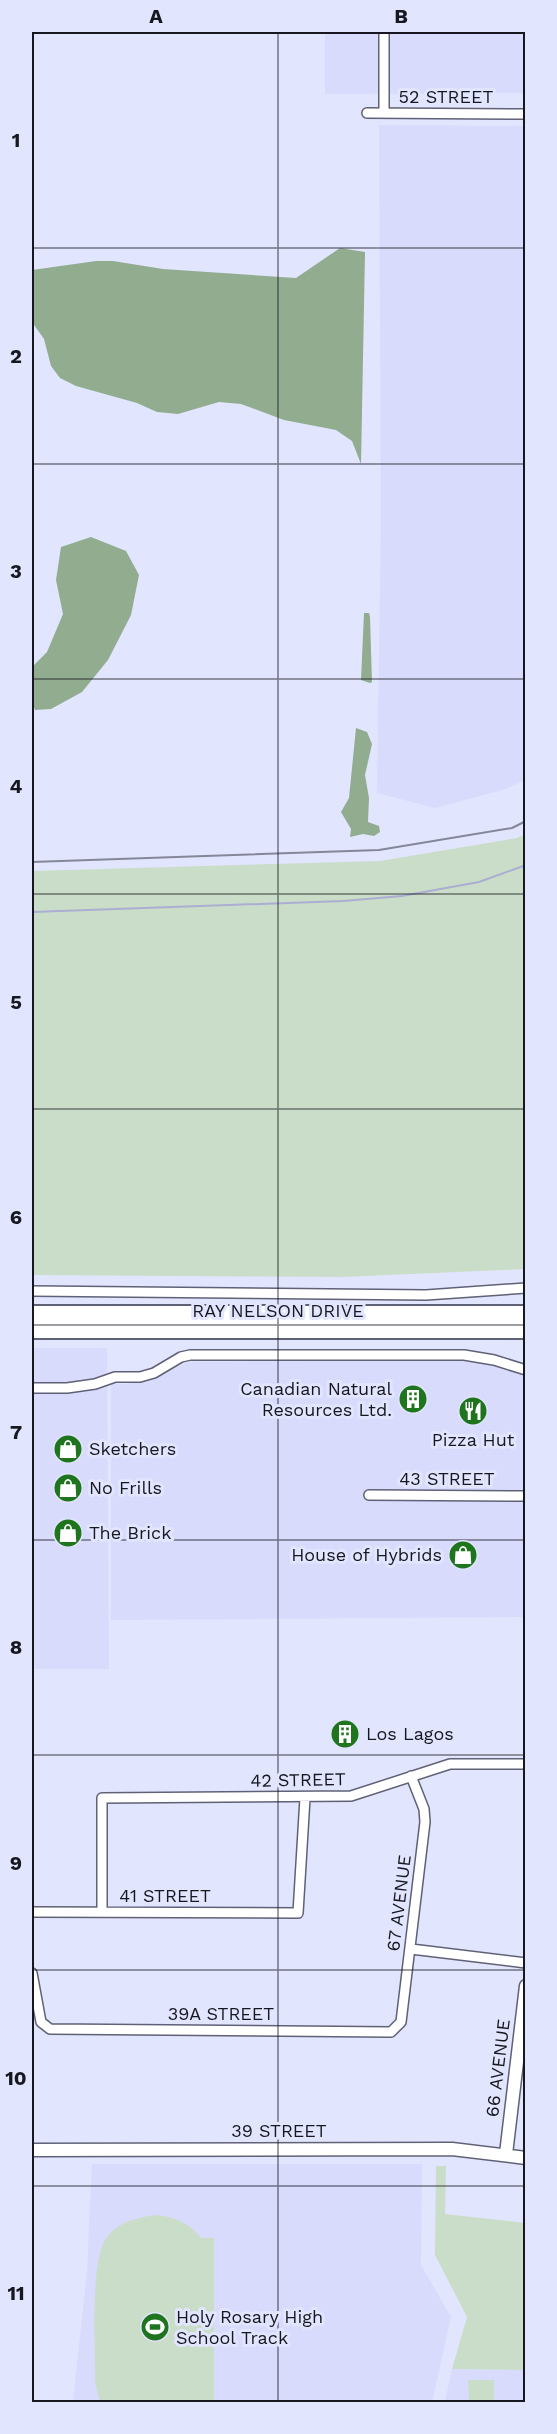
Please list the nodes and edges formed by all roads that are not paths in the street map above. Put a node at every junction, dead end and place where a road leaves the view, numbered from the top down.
1 (384, 32) edge
2 (367, 113) dead end
3 (384, 113) junction
4 (525, 114) edge
5 (525, 1288) edge
6 (32, 1291) edge
7 (32, 1314) edge
8 (525, 1314) edge
9 (32, 1330) edge
10 (525, 1330) edge
11 (525, 1370) edge
12 (32, 1388) edge
13 (369, 1495) dead end
14 (525, 1496) edge
15 (525, 1764) edge
16 (411, 1776) junction
17 (305, 1798) junction
18 (32, 1912) edge
19 (102, 1912) junction
20 (411, 1949) junction
21 (525, 1963) edge
22 (32, 1973) edge
23 (525, 1986) edge
24 (391, 2032) joint
25 (32, 2150) edge
26 (506, 2154) junction
27 (525, 2158) edge

1 - 3 street
2 - 3 street, 52 STREET
3 - 4 street, 52 STREET
5 - 6 street
7 - 8 highway, RAY NELSON DRIVE
9 - 10 highway, RAY NELSON DRIVE
11 - 12 street
13 - 14 street, 43 STREET
15 - 16 street, 42 STREET
16 - 17 street, 42 STREET
16 - 20 street, 67 AVENUE
17 - 19 street, 41 STREET
17 - 19 street, 42 STREET
18 - 19 street, 41 STREET
20 - 21 street
20 - 24 street, 67 AVENUE
22 - 24 street, 39A STREET
23 - 26 street, 66 AVENUE
25 - 26 street, 39 STREET
26 - 27 street, 39 STREET

